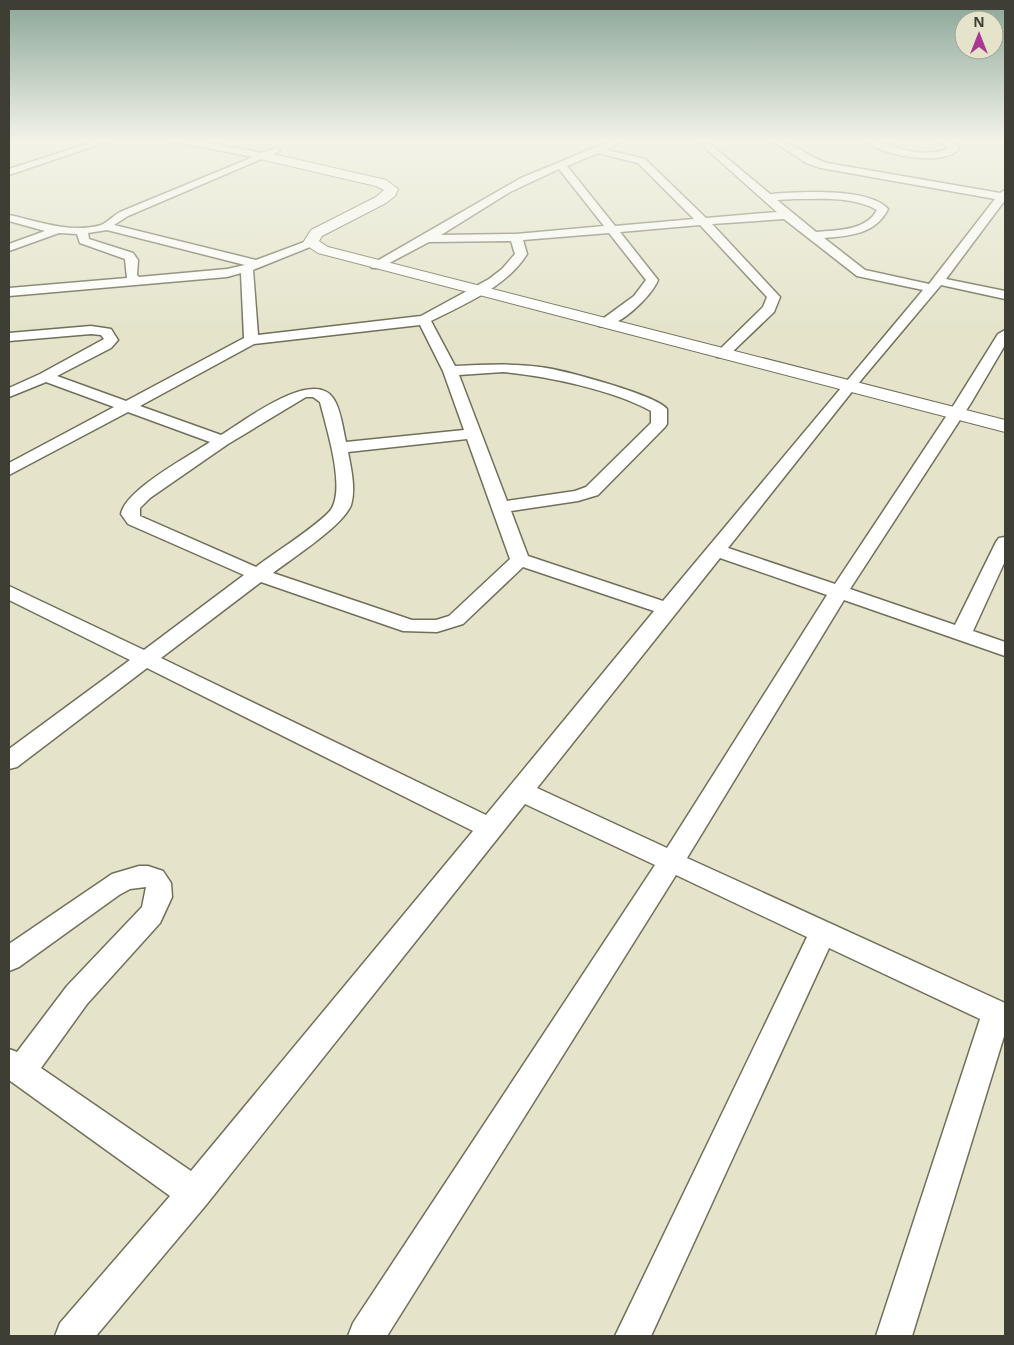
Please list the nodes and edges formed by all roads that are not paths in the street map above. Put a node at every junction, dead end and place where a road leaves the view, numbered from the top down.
1 (154, 202) edge
2 (378, 202) edge
3 (397, 202) edge
4 (489, 202) edge
5 (589, 202) edge
6 (683, 202) edge
7 (773, 202) edge
8 (862, 202) edge
9 (999, 202) edge
10 (786, 215) junction
11 (9, 218) edge
12 (704, 222) junction
13 (107, 227) junction
14 (611, 230) junction
15 (55, 231) junction
16 (82, 231) junction
17 (815, 236) junction
18 (516, 237) junction
19 (427, 239) junction
20 (311, 244) junction
21 (9, 248) edge
22 (382, 263) junction
23 (252, 266) junction
24 (136, 281) junction
25 (935, 284) junction
26 (483, 288) junction
27 (9, 292) edge
28 (1005, 295) edge
29 (424, 320) junction
30 (608, 320) junction
31 (1005, 334) edge
32 (9, 337) edge
33 (251, 340) junction
34 (727, 350) junction
35 (450, 371) junction
36 (45, 377) junction
37 (852, 382) junction
38 (9, 393) edge
39 (129, 406) junction
40 (960, 408) junction
41 (1005, 414) edge
42 (1005, 426) edge
43 (473, 434) junction
44 (222, 441) junction
45 (339, 448) junction
46 (9, 470) edge
47 (501, 507) junction
48 (1005, 542) edge
49 (716, 550) junction
50 (520, 560) junction
51 (257, 574) junction
52 (9, 592) edge
53 (839, 592) junction
54 (668, 609) junction
55 (962, 634) junction
56 (1005, 649) edge
57 (144, 659) junction
58 (9, 761) edge
59 (520, 791) junction
60 (490, 828) junction
61 (672, 861) junction
62 (823, 932) junction
63 (9, 960) edge
64 (1001, 1015) edge
65 (15, 1067) edge
66 (194, 1193) junction
67 (73, 1336) edge
68 (366, 1336) edge
69 (633, 1336) edge
70 (894, 1336) edge

1 - 13 street
2 - 20 street
3 - 22 street
4 - 19 street
5 - 14 street
6 - 12 street
7 - 10 street
8 - 17 street
9 - 25 street
10 - 12 street
10 - 17 street
11 - 15 street
12 - 14 street
12 - 34 street
13 - 16 street
13 - 23 street
14 - 18 street
14 - 30 street
15 - 16 street
15 - 21 street
16 - 24 street
17 - 25 street
18 - 19 street
18 - 26 street
19 - 22 street
20 - 22 street
20 - 23 street
22 - 26 street
23 - 24 street
23 - 33 street
24 - 27 street
25 - 28 street
25 - 37 street
26 - 29 street
26 - 30 street
29 - 33 street
29 - 35 street
30 - 34 street
31 - 40 street
32 - 36 street
33 - 39 street
34 - 37 street
35 - 43 street
35 - 47 street
36 - 38 street
36 - 39 street
37 - 40 street
37 - 49 street
39 - 44 street
39 - 46 street
40 - 41 street
40 - 42 street
40 - 53 street
43 - 45 street
43 - 47 street
44 - 45 street
44 - 51 street
45 - 51 street
47 - 50 street
48 - 55 street
49 - 53 street
49 - 54 street
50 - 51 street
50 - 54 street
51 - 57 street
52 - 57 street
53 - 55 street
53 - 61 street
54 - 59 street
55 - 56 street
57 - 58 street
57 - 60 street
59 - 60 street
59 - 61 street
60 - 66 street
61 - 62 street
61 - 68 street
62 - 64 street
62 - 69 street
63 - 65 street
64 - 70 street
65 - 66 street
66 - 67 street

